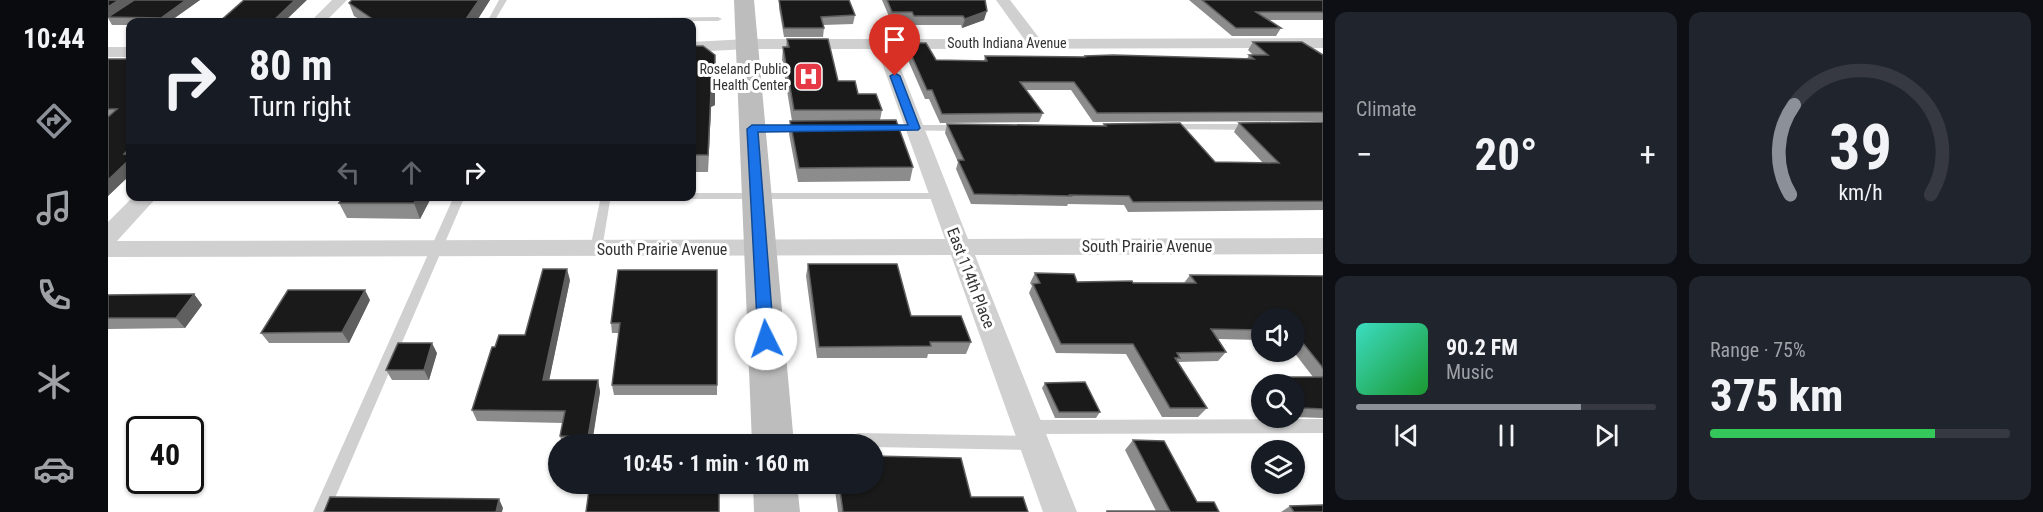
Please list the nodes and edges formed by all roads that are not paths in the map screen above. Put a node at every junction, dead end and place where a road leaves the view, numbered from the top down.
1 (339, 0) edge
2 (503, 0) edge
3 (744, 0) edge
4 (1003, 0) edge
5 (322, 18) edge
6 (492, 18) edge
7 (718, 19) dead end
8 (696, 20) edge
9 (1035, 43) junction
10 (1323, 43) edge
11 (747, 44) junction
12 (883, 44) junction
13 (696, 47) edge
14 (108, 52) edge
15 (126, 52) edge
16 (1157, 127) edge
17 (1264, 127) edge
18 (822, 128) edge
19 (870, 128) edge
20 (915, 128) junction
21 (968, 128) edge
22 (752, 129) junction
23 (696, 196) edge
24 (757, 196) junction
25 (940, 196) junction
26 (142, 201) edge
27 (458, 201) edge
28 (604, 201) edge
29 (108, 236) edge
30 (1323, 246) edge
31 (960, 247) junction
32 (108, 249) edge
33 (438, 249) junction
34 (596, 249) junction
35 (760, 249) junction
36 (1323, 426) edge
37 (772, 434) edge
38 (1031, 435) junction
39 (884, 439) edge
40 (776, 494) edge
41 (321, 512) edge
42 (777, 512) edge
43 (1060, 512) edge

1 - 5 street
2 - 6 lane
3 - 11 street
4 - 9 street
7 - 8 lane
9 - 10 street, South Indiana Avenue
9 - 12 street, South Indiana Avenue
11 - 12 street, South Indiana Avenue
11 - 13 street, South Indiana Avenue
11 - 22 street
12 - 20 street, East 114th Place
14 - 15 street
16 - 17 lane
18 - 22 lane
19 - 20 lane
20 - 21 lane
20 - 25 street, East 114th Place
22 - 24 street
23 - 24 lane
24 - 25 lane
24 - 35 street
25 - 31 street, East 114th Place
26 - 29 street
27 - 33 lane
28 - 34 lane
30 - 31 street, South Prairie Avenue
31 - 35 street, South Prairie Avenue
31 - 38 street, East 114th Place
32 - 33 street, South Prairie Avenue
33 - 34 street, South Prairie Avenue
33 - 41 lane
34 - 35 street, South Prairie Avenue
35 - 37 street
36 - 38 lane
38 - 39 lane
38 - 43 street, East 114th Place
40 - 42 street

